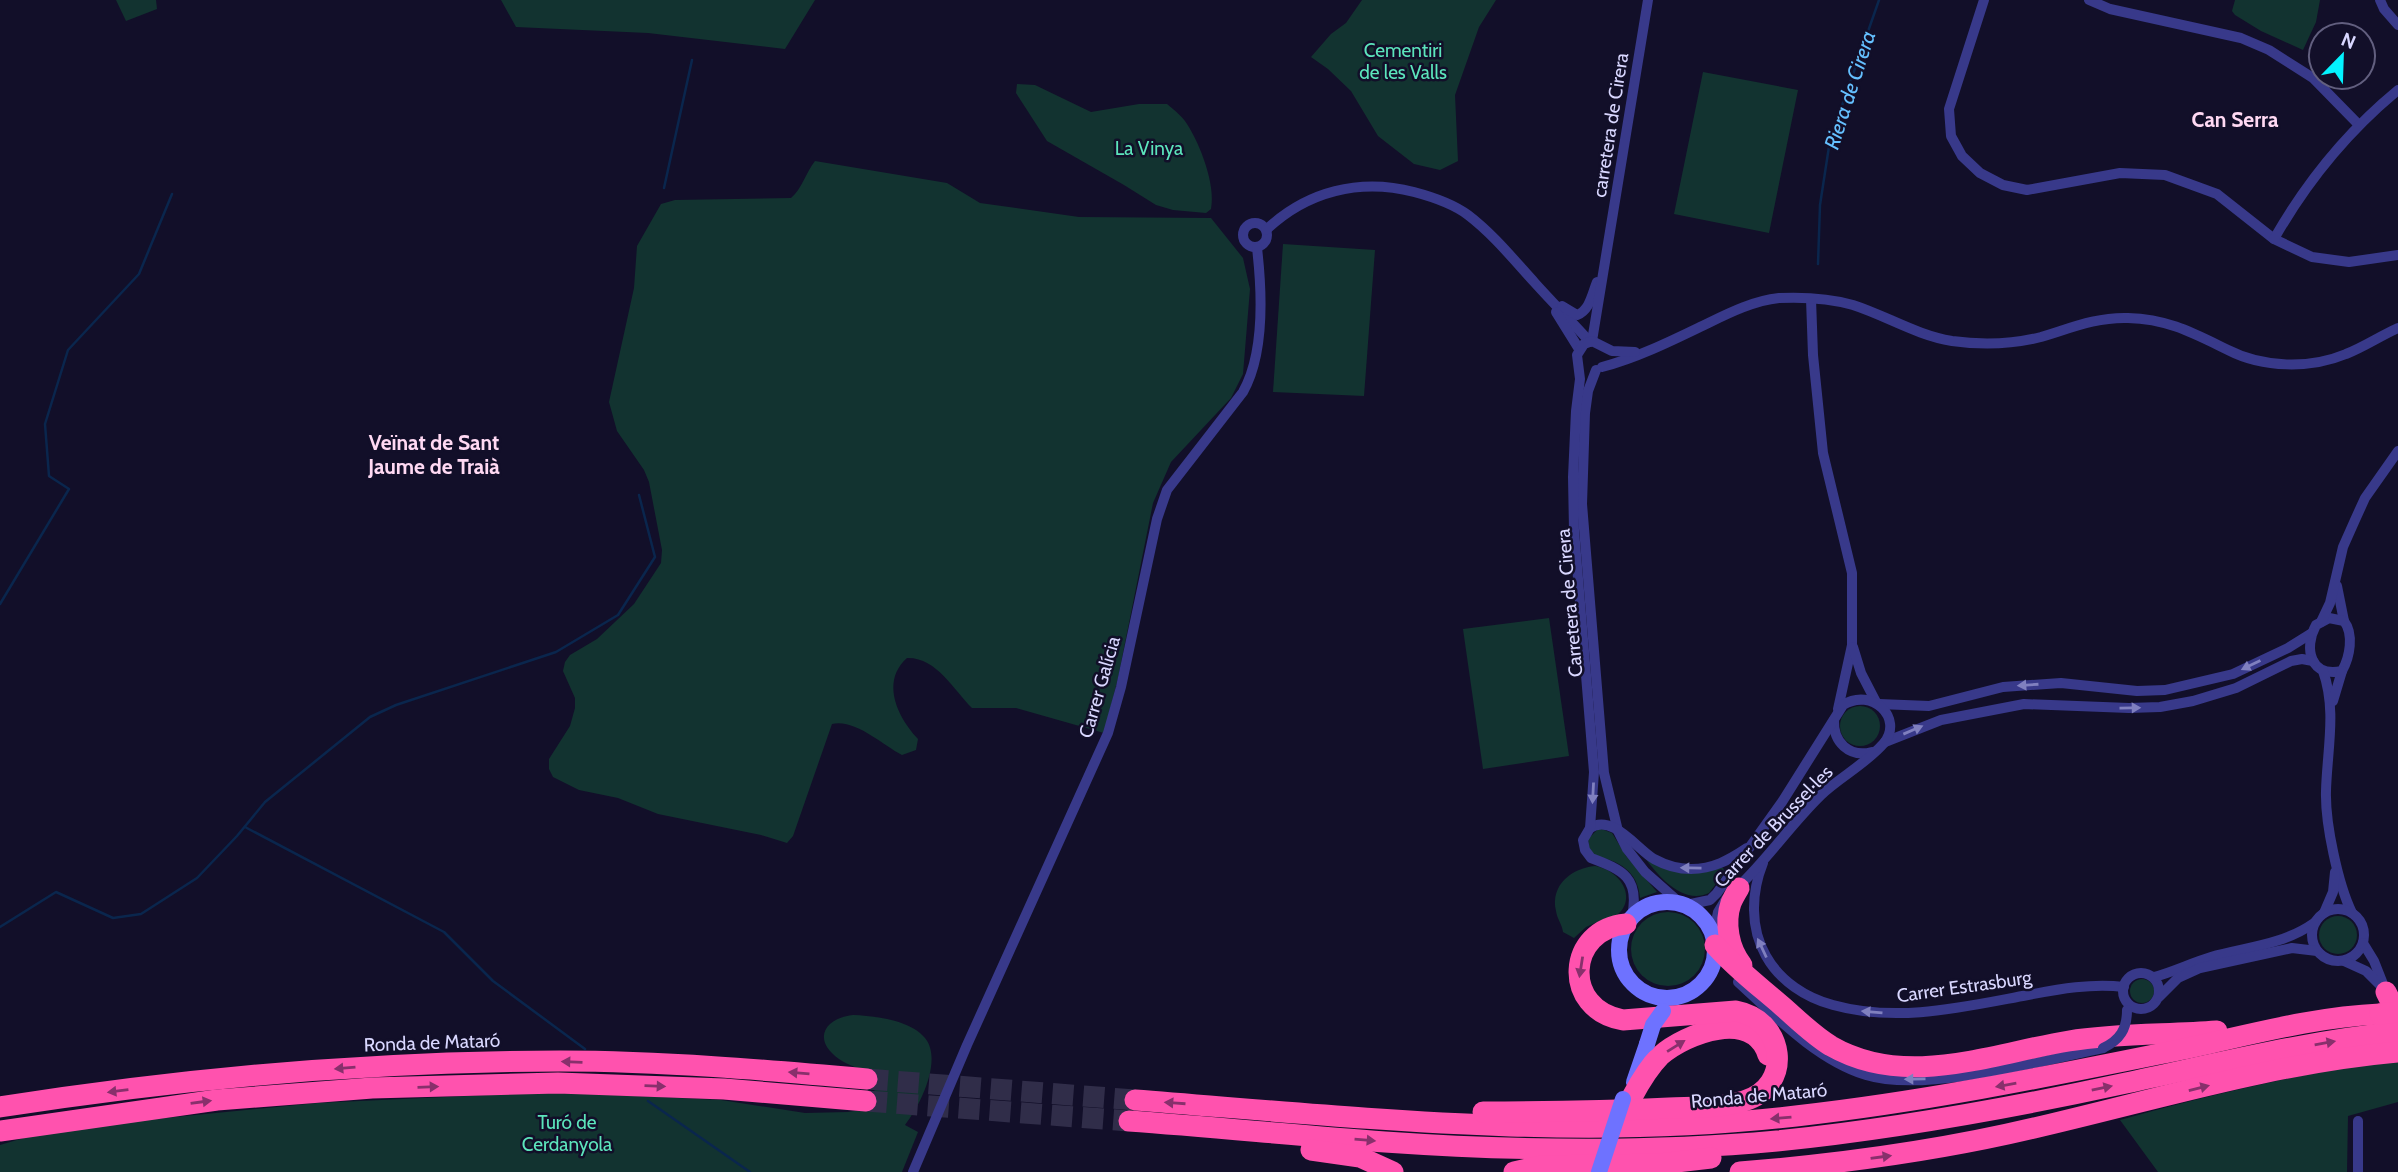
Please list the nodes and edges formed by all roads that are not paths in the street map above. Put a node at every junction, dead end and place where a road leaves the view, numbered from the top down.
1 (1648, 0) edge
2 (1984, 0) edge
3 (2089, 0) edge
4 (2380, 0) edge
5 (2398, 25) edge
6 (2398, 90) edge
7 (2359, 125) junction
8 (1266, 229) junction
9 (2274, 239) junction
10 (1257, 248) junction
11 (2398, 255) edge
12 (1606, 256) junction
13 (1546, 295) junction
14 (1811, 299) junction
15 (2398, 328) edge
16 (1591, 342) junction
17 (1604, 347) junction
18 (1579, 349) junction
19 (1645, 352) junction
20 (1580, 365) junction
21 (1599, 369) junction
22 (2398, 451) edge
23 (2336, 582) junction
24 (2344, 621) junction
25 (2321, 622) junction
26 (2312, 634) junction
27 (1852, 645) junction
28 (2313, 661) junction
29 (2323, 671) junction
30 (2342, 671) junction
31 (1877, 703) junction
32 (2330, 711) junction
33 (1836, 715) junction
34 (1885, 742) junction
35 (1874, 751) junction
36 (1590, 828) junction
37 (1618, 831) junction
38 (1753, 844) junction
39 (1767, 854) junction
40 (2336, 858) junction
41 (1738, 888) junction
42 (1683, 904) junction
43 (2324, 913) junction
44 (2352, 913) junction
45 (1629, 920) junction
46 (2314, 923) junction
47 (2363, 943) junction
48 (1715, 946) junction
49 (2317, 951) junction
50 (2344, 961) junction
51 (1621, 965) junction
52 (2154, 977) junction
53 (1704, 981) junction
54 (1754, 981) junction
55 (2124, 986) junction
56 (2386, 992) junction
57 (2159, 997) junction
58 (2128, 1006) junction
59 (2289, 1025) junction
60 (2392, 1029) edge
61 (1644, 1044) junction
62 (867, 1079) tunnel mouth
63 (2057, 1097) junction
64 (1629, 1099) junction
65 (1135, 1100) tunnel mouth
66 (866, 1101) tunnel mouth
67 (1216, 1105) junction
68 (0, 1107) edge
69 (1600, 1111) junction
70 (1129, 1121) tunnel mouth
71 (2358, 1121) dead end
72 (1175, 1124) junction
73 (0, 1132) edge
74 (1567, 1166) junction
75 (913, 1172) edge
76 (1393, 1172) edge
77 (1514, 1172) edge
78 (1546, 1172) edge
79 (1599, 1172) edge
80 (1606, 1172) edge
81 (1740, 1172) edge
82 (2358, 1172) edge

1 - 12 street, carretera de Cirera
2 - 9 street
3 - 7 street
4 - 5 street
6 - 7 street
7 - 9 street
8 - 10 street
8 - 10 street
8 - 13 street
9 - 11 street
10 - 75 street, Carrer Galícia
12 - 13 street, carretera de Cirera
12 - 16 street, carretera de Cirera
13 - 16 street
13 - 18 street
14 - 15 street
14 - 19 street
14 - 27 street
16 - 17 street
16 - 18 street
17 - 19 street
17 - 21 street
18 - 20 street
19 - 21 street
20 - 21 street
20 -> 36 street, Carretera de Cirera
21 - 37 street, Carretera de Cirera
22 - 23 street
23 - 24 street
23 - 25 street
24 - 25 street
24 - 30 street
25 - 26 street
26 - 28 street
26 -> 31 street
27 - 31 street
27 - 33 street
28 - 29 street
34 -> 28 street
29 - 30 street
29 - 32 street
30 - 32 street
31 - 33 street
31 - 34 street
32 - 40 street
33 - 35 street
33 - 38 street, Carrer de Brussel·les
34 - 35 street
35 - 39 street, Carrer de Brussel·les
36 - 37 street
36 - 45 street, Carretera de Cirera
38 -> 37 street, Carrer de Brussel·les
37 - 42 street, Carretera de Cirera
38 - 42 street, Carrer de Brussel·les
39 - 41 street, Carrer de Brussel·les
55 -> 39 street, Carrer Estrasburg
40 - 43 street
40 - 44 street
41 - 48 street, Carrer de Brussel·les
41 - 54 highway
42 - 45 street
42 - 48 street
43 - 44 street
43 - 46 street
44 - 47 street
45 - 51 street
45 -> 69 highway
46 - 49 street
46 - 52 street
47 - 50 street
47 - 56 street
48 - 53 street
48 - 54 highway
58 -> 48 street, bridge
49 - 50 street
49 - 57 street
50 - 56 street
51 - 53 street
51 - 61 street
52 - 55 street
52 - 57 street
53 - 61 street, bridge
54 - 59 highway
55 - 58 street
56 - 60 highway
57 - 58 street
59 - 60 highway, Ronda de Mataró
59 -> 67 highway, Ronda de Mataró
63 -> 60 highway
81 -> 60 highway
61 - 64 street
62 -> 68 highway, Ronda de Mataró
72 -> 63 highway
63 - 74 highway
64 -> 69 highway
64 - 79 street, bridge
64 - 80 street
67 -> 65 highway, Ronda de Mataró
73 -> 66 highway
67 - 69 highway
70 - 72 highway
71 - 82 street
72 - 76 highway
74 - 77 highway
74 - 78 highway

